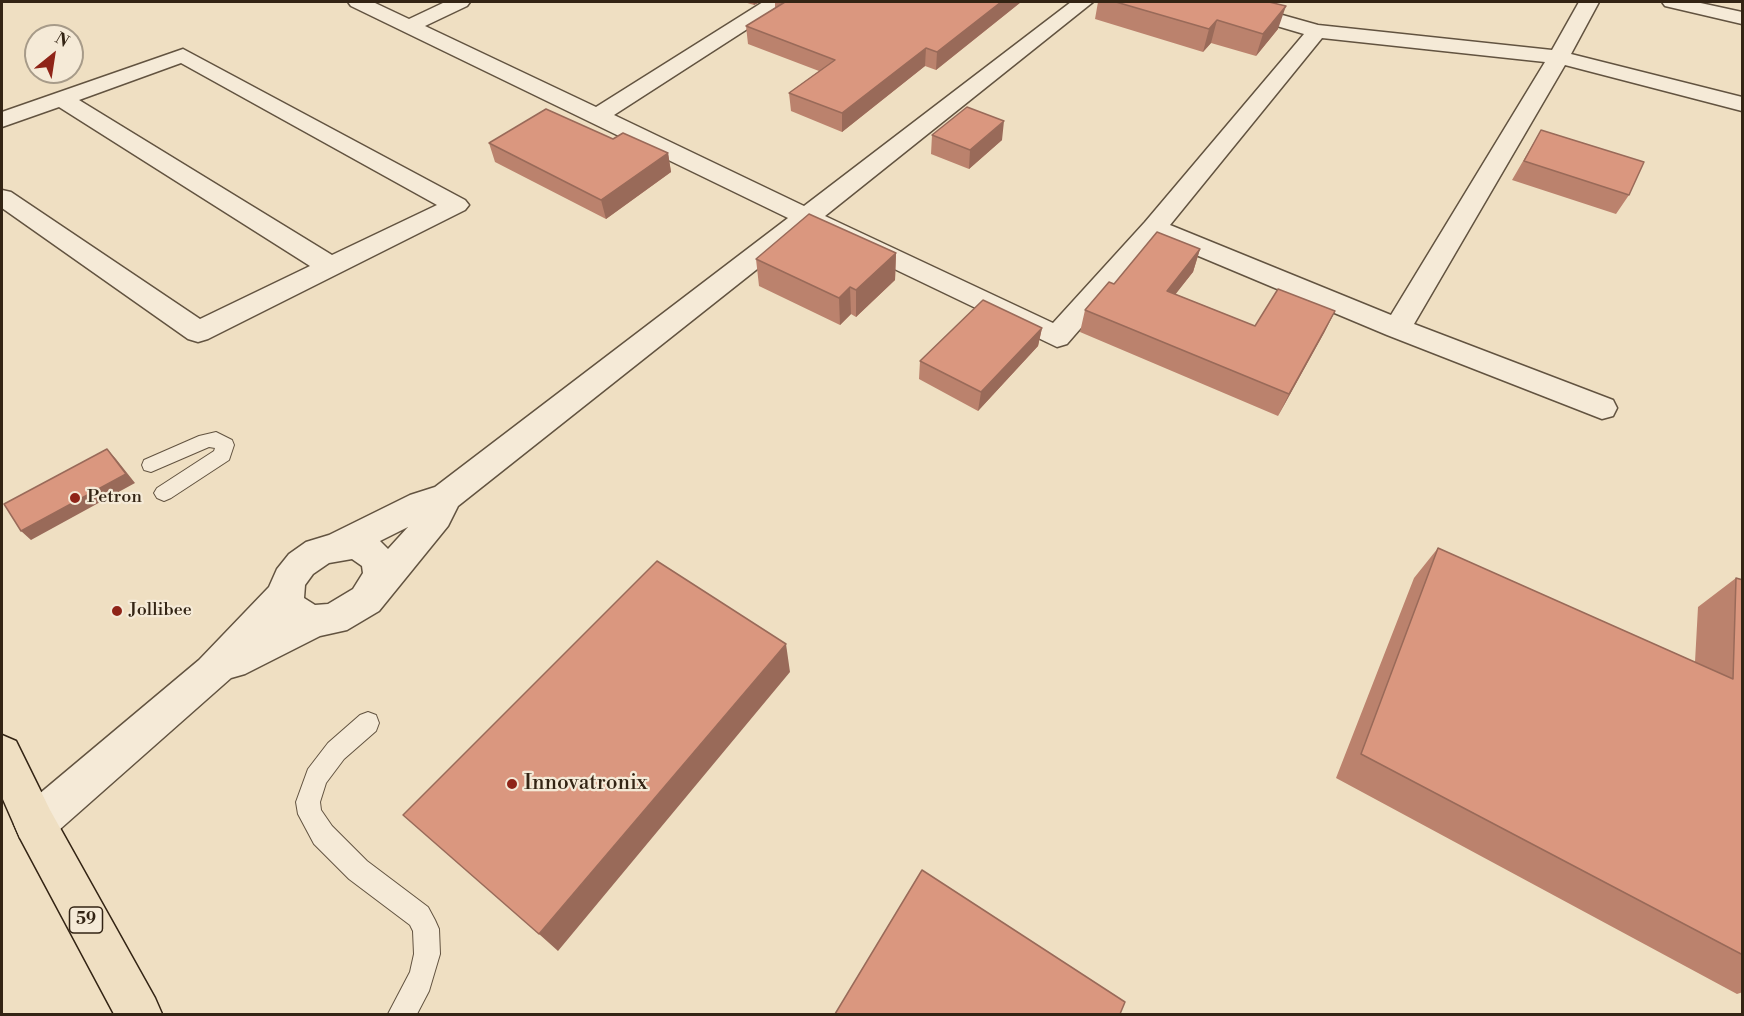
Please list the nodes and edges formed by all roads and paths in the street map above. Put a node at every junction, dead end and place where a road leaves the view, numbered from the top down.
1 (358, 2) edge
2 (460, 2) edge
3 (776, 2) edge
4 (1083, 2) edge
5 (1216, 2) edge
6 (1589, 2) edge
7 (1672, 2) edge
8 (1743, 18) edge
9 (410, 26) junction
10 (1317, 31) junction
11 (1559, 57) junction
12 (61, 99) junction
13 (1743, 104) edge
14 (597, 116) junction
15 (2, 120) edge
16 (2, 197) edge
17 (806, 217) junction
18 (1154, 228) junction
19 (330, 267) junction
20 (1397, 328) junction
21 (1602, 408) dead end
22 (151, 465) dead end
23 (164, 493) dead end
24 (446, 497) junction
25 (338, 546) junction
26 (376, 587) junction
27 (285, 594) junction
28 (315, 621) junction
29 (212, 672) junction
30 (368, 723) dead end
31 (2, 754) edge
32 (35, 824) junction
33 (139, 1014) edge
34 (402, 1014) edge

1 - 9 street
2 - 9 street
3 - 14 street
4 - 17 street
5 - 10 street
6 - 11 street
7 - 8 street
9 - 14 street
10 - 11 street
10 - 18 street
11 - 13 street
11 - 20 street
12 - 15 street
12 - 19 street
12 - 19 street
14 - 17 street
16 - 19 street
17 - 18 street
17 - 24 street
18 - 20 street
20 - 21 street
22 - 23 lane
24 - 25 street
24 - 26 street
25 - 26 street
25 - 27 street
26 - 28 street
27 - 28 street
27 - 29 street
28 - 29 street
29 - 32 street
30 - 34 lane
31 - 32 main road, 59
32 - 33 main road, 59

